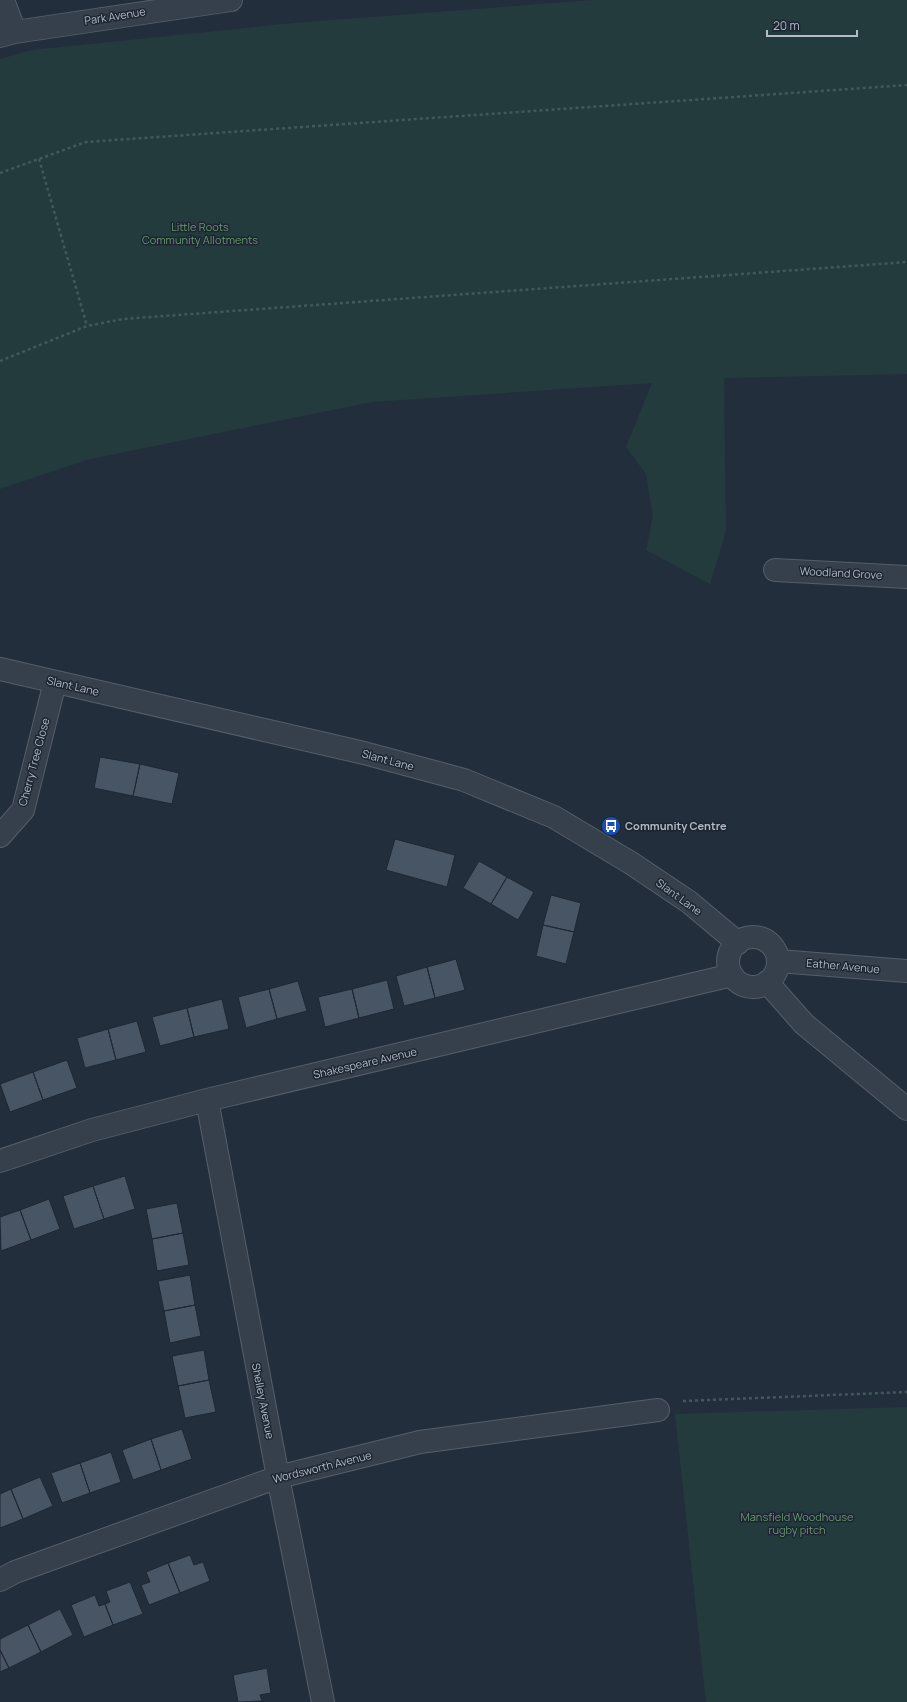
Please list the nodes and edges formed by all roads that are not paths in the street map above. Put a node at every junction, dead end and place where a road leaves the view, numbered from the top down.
1 (3, 0) edge
2 (231, 0) edge
3 (7, 34) edge
4 (775, 570) dead end
5 (907, 577) edge
6 (0, 669) edge
7 (56, 682) junction
8 (0, 836) edge
9 (738, 943) junction
10 (778, 961) junction
11 (907, 971) edge
12 (732, 975) junction
13 (767, 982) junction
14 (207, 1100) junction
15 (907, 1109) edge
16 (0, 1162) edge
17 (658, 1410) road end
18 (278, 1476) junction
19 (0, 1580) edge
20 (323, 1702) edge

1 - 3 street
2 - 3 street, Park Avenue
4 - 5 street, Woodland Grove
6 - 7 street, Slant Lane
7 - 8 street, Cherry Tree Close
7 - 9 street, Slant Lane
9 - 10 street
9 - 12 street
10 - 11 street, Eather Avenue
10 - 13 street
12 - 13 street
12 - 14 street, Shakespeare Avenue
13 - 15 street
14 - 16 street, Shakespeare Avenue
14 - 18 street, Shelley Avenue
17 - 18 street, Wordsworth Avenue
18 - 19 street, Wordsworth Avenue
18 - 20 street, Shelley Avenue

